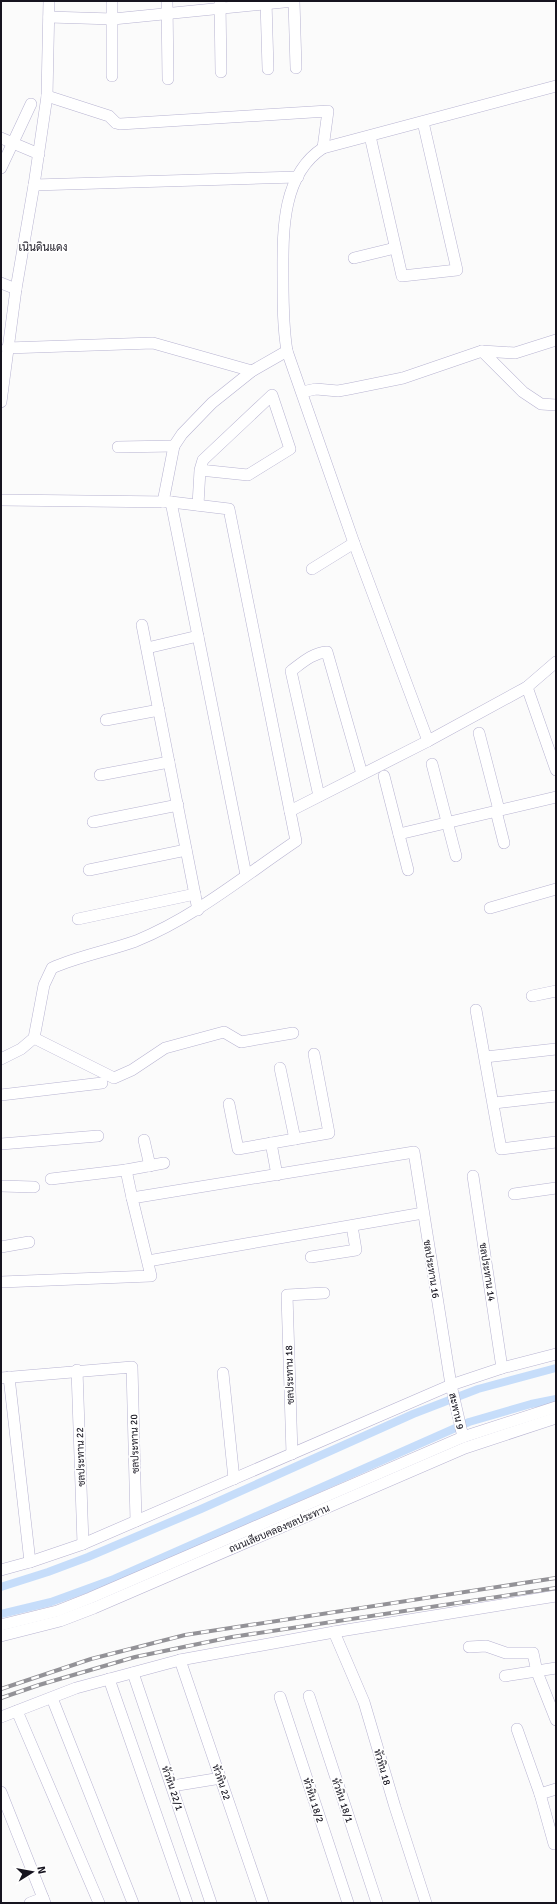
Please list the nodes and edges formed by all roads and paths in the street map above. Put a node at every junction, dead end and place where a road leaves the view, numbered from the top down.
1 (49, 1) edge
2 (112, 1) edge
3 (167, 1) edge
4 (266, 2) edge
5 (220, 5) edge
6 (167, 14) junction
7 (49, 17) junction
8 (112, 19) junction
9 (296, 68) dead end
10 (268, 70) dead end
11 (221, 72) dead end
12 (112, 76) dead end
13 (168, 79) dead end
14 (556, 86) edge
15 (47, 96) junction
16 (32, 104) dead end
17 (423, 122) junction
18 (370, 136) junction
19 (1, 138) edge
20 (13, 144) junction
21 (323, 148) junction
22 (39, 154) junction
23 (1, 168) edge
24 (298, 177) junction
25 (34, 185) junction
26 (395, 248) junction
27 (354, 258) dead end
28 (1, 282) edge
29 (16, 289) junction
30 (556, 340) edge
31 (287, 350) junction
32 (482, 351) junction
33 (5, 352) edge
34 (252, 371) junction
35 (302, 392) junction
36 (1, 402) edge
37 (556, 405) edge
38 (174, 446) junction
39 (118, 447) dead end
40 (200, 470) junction
41 (1, 500) edge
42 (167, 502) junction
43 (198, 505) junction
44 (354, 543) junction
45 (312, 569) dead end
46 (142, 625) dead end
47 (198, 636) junction
48 (147, 648) junction
49 (556, 662) edge
50 (527, 687) junction
51 (159, 710) junction
52 (106, 720) dead end
53 (479, 733) dead end
54 (428, 741) junction
55 (169, 762) junction
56 (555, 763) edge
57 (432, 764) dead end
58 (362, 774) junction
59 (100, 775) dead end
60 (384, 776) dead end
61 (319, 796) junction
62 (556, 797) edge
63 (178, 805) junction
64 (290, 811) junction
65 (497, 811) junction
66 (93, 822) dead end
67 (447, 823) junction
68 (399, 834) junction
69 (504, 843) dead end
70 (186, 850) junction
71 (456, 856) dead end
72 (89, 870) dead end
73 (408, 870) dead end
74 (246, 875) junction
75 (556, 889) edge
76 (195, 894) junction
77 (490, 908) dead end
78 (198, 910) junction
79 (78, 920) dead end
80 (556, 991) edge
81 (532, 996) dead end
82 (476, 1010) dead end
83 (294, 1033) dead end
84 (34, 1038) junction
85 (556, 1049) edge
86 (314, 1054) dead end
87 (485, 1058) junction
88 (1, 1059) edge
89 (280, 1068) dead end
90 (102, 1083) dead end
91 (1, 1095) edge
92 (556, 1096) edge
93 (494, 1103) junction
94 (229, 1104) dead end
95 (98, 1136) dead end
96 (295, 1139) junction
97 (144, 1140) dead end
98 (556, 1142) edge
99 (271, 1143) junction
100 (1, 1144) edge
101 (164, 1163) dead end
102 (150, 1166) junction
103 (126, 1170) junction
104 (277, 1175) junction
105 (473, 1176) dead end
106 (51, 1179) dead end
107 (1, 1186) edge
108 (34, 1187) dead end
109 (556, 1188) edge
110 (514, 1194) dead end
111 (132, 1198) junction
112 (423, 1213) junction
113 (352, 1226) junction
114 (29, 1242) dead end
115 (1, 1246) edge
116 (311, 1257) dead end
117 (148, 1261) junction
118 (1, 1282) edge
119 (324, 1293) dead end
120 (556, 1354) edge
121 (502, 1368) junction
122 (77, 1370) junction
123 (223, 1373) dead end
124 (5, 1377) edge
125 (451, 1385) junction
126 (556, 1407) edge
127 (556, 1418) edge
128 (464, 1437) junction
129 (292, 1454) junction
130 (234, 1479) junction
131 (136, 1521) junction
132 (83, 1544) junction
133 (30, 1562) junction
134 (1, 1570) edge
135 (556, 1596) edge
136 (1, 1625) edge
137 (334, 1632) junction
138 (1, 1636) edge
139 (469, 1647) dead end
140 (180, 1660) junction
141 (556, 1668) edge
142 (537, 1672) junction
143 (133, 1673) junction
144 (505, 1676) dead end
145 (109, 1679) junction
146 (309, 1696) dead end
147 (280, 1697) dead end
148 (52, 1698) junction
149 (17, 1711) junction
150 (1, 1717) edge
151 (556, 1720) edge
152 (517, 1729) dead end
153 (221, 1778) junction
154 (172, 1786) junction
155 (556, 1790) edge
156 (1, 1792) edge
157 (540, 1794) junction
158 (551, 1819) edge
159 (554, 1844) dead end
160 (44, 1900) edge
161 (30, 1903) edge
162 (99, 1903) edge
163 (133, 1903) edge
164 (187, 1903) edge
165 (211, 1903) edge
166 (263, 1903) edge
167 (348, 1903) edge
168 (377, 1903) edge
169 (426, 1903) edge

1 - 7 street
2 - 8 street
3 - 6 street
4 - 5 street
4 - 9 street
4 - 10 street
5 - 6 street
5 - 11 street
6 - 8 street
6 - 13 street
7 - 8 street
7 - 15 street
8 - 12 street
14 - 17 street
15 - 21 street
15 - 22 street
16 - 20 street
17 - 18 street
17 - 26 street
18 - 21 street
18 - 26 street
19 - 20 street
20 - 22 street
20 - 23 street
21 - 24 street
22 - 25 street
24 - 25 street
24 - 31 street
25 - 29 street
26 - 27 street
28 - 29 street
29 - 33 street
30 - 32 street
31 - 34 street
31 - 35 street
32 - 35 street
32 - 37 street
33 - 34 street
33 - 36 street
34 - 38 street
35 - 44 street
38 - 39 street
38 - 42 street
40 - 40 street
40 - 43 street
41 - 42 street
42 - 43 street
42 - 47 street
43 - 64 street
44 - 45 street
44 - 54 street
46 - 48 street
47 - 48 street
47 - 74 street
48 - 51 street
49 - 50 street
50 - 54 street
50 - 56 street
51 - 52 street
51 - 55 street
53 - 65 street
54 - 58 street
55 - 59 street
55 - 63 street
57 - 67 street
58 - 61 street
58 - 61 street
60 - 68 street
61 - 64 street
62 - 65 street
63 - 66 street
63 - 70 street
64 - 74 street
65 - 67 street
65 - 69 street
67 - 68 street
67 - 71 street
68 - 73 street
70 - 72 street
70 - 76 street
74 - 78 street
75 - 77 street
76 - 78 street
76 - 79 street
78 - 84 street
80 - 81 street
82 - 87 street
83 - 84 street
84 - 88 street
85 - 87 street
86 - 96 street
87 - 93 street
89 - 96 street
90 - 91 street
92 - 93 street
93 - 98 street
94 - 99 street
95 - 100 street
96 - 99 street
97 - 102 street
99 - 104 street
101 - 102 street
102 - 103 street
103 - 106 street
103 - 111 street
104 - 111 street
104 - 112 street, ชลประทาน 16
105 - 121 street, ชลประทาน 14
107 - 108 street
109 - 110 street
111 - 117 street
112 - 113 street
112 - 125 street, ชลประทาน 16
113 - 116 street
113 - 117 street
114 - 115 street
117 - 118 street
119 - 129 street, ชลประทาน 18
120 - 121 street
121 - 125 street
122 - 124 street
122 - 131 street, ชลประทาน 20
122 - 132 street, ชลประทาน 22
123 - 130 street
124 - 133 street
125 - 128 street, สะพาน 9
125 - 129 street
126 - 128 street, ถนนเลียบคลองชลประทาน
127 - 138 street, ถนนเลียบคลองชลประทาน
128 - 136 street, ถนนเลียบคลองชลประทาน
129 - 130 street
130 - 131 street
131 - 132 street
132 - 133 street
133 - 134 street
135 - 137 street
137 - 140 street
137 - 169 street, หัวหิน 18
139 - 142 street
140 - 143 street
140 - 153 street, หัวหิน 22
141 - 142 street
142 - 144 street
142 - 151 street
143 - 145 street
143 - 154 street, หัวหิน 22/1
145 - 148 street
145 - 164 street
146 - 168 street, หัวหิน 18/1
147 - 167 street, หัวหิน 18/2
148 - 149 street
148 - 163 street
149 - 150 street
149 - 162 street
152 - 157 street
153 - 154 street
153 - 166 street, หัวหิน 22
154 - 165 street, หัวหิน 22/1
155 - 157 street
156 - 160 street
157 - 158 street
158 - 159 street
160 - 161 street

